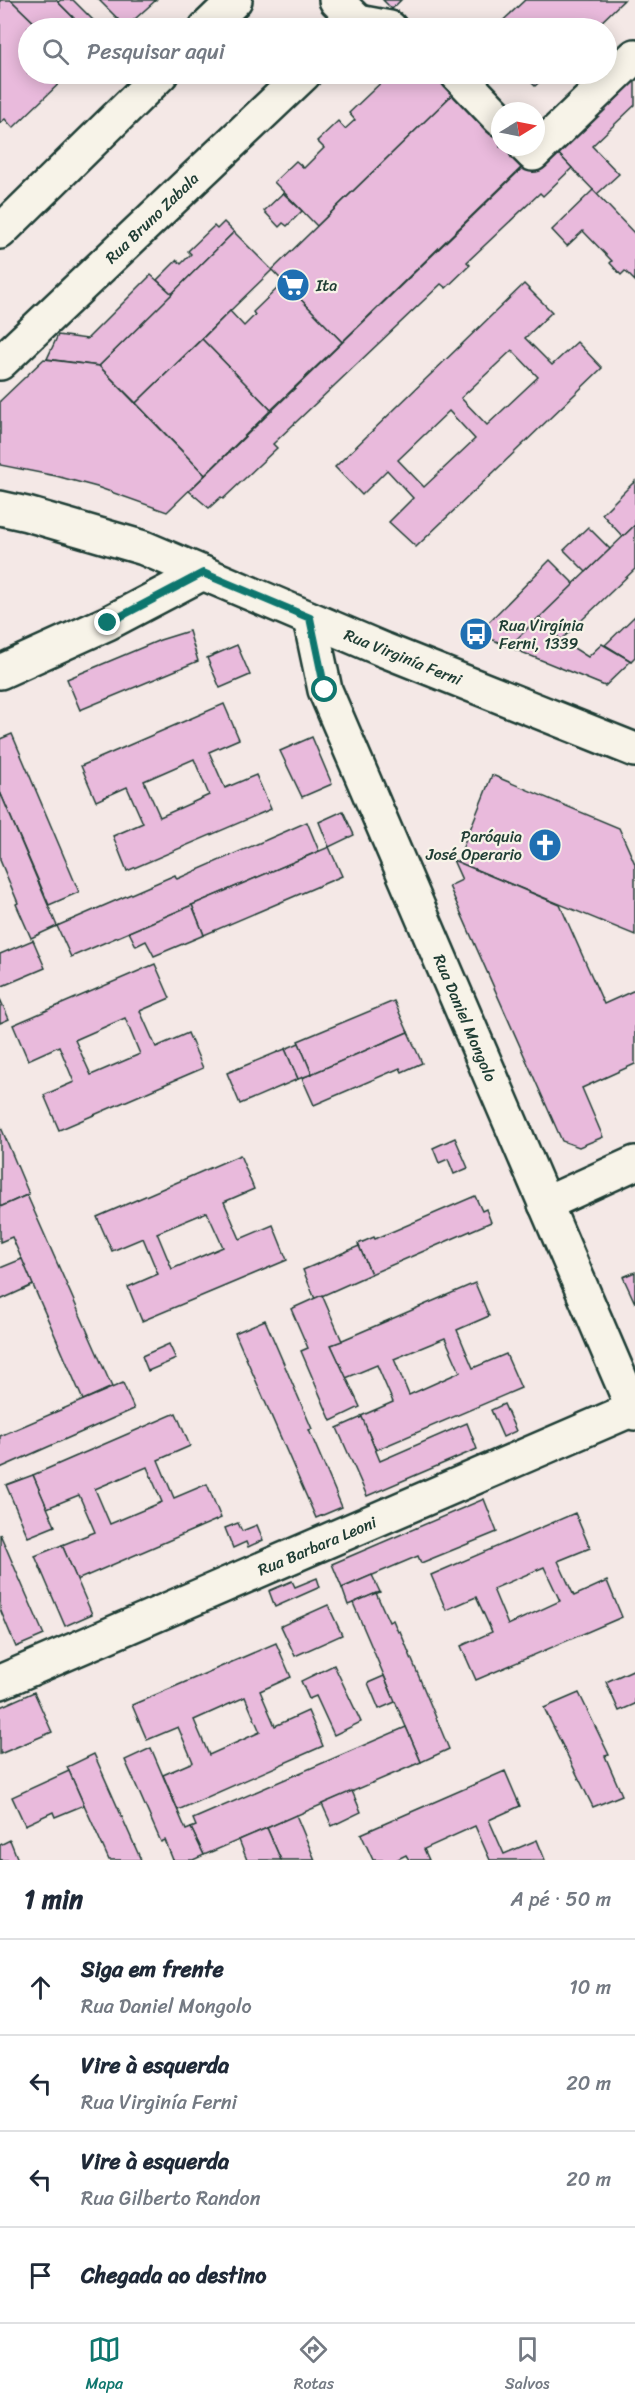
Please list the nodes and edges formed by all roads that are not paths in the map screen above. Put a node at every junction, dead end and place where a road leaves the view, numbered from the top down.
1 (235, 0) edge
2 (216, 18) edge
3 (635, 56) edge
4 (617, 73) edge
5 (151, 84) edge
6 (293, 84) edge
7 (467, 84) edge
8 (606, 84) edge
9 (491, 110) edge
10 (545, 142) edge
11 (0, 232) edge
12 (0, 363) edge
13 (0, 508) edge
14 (203, 573) junction
15 (310, 618) junction
16 (0, 672) edge
17 (635, 750) edge
18 (635, 1164) edge
19 (544, 1204) junction
20 (634, 1411) edge
21 (0, 1682) edge

1 - 2 street
3 - 4 street
5 - 11 street
6 - 12 street, Rua Bruno Zabala
7 - 9 street
8 - 10 street
13 - 14 street, Rua Virginía Ferni
14 - 15 street, Rua Virginía Ferni
14 - 16 street
15 - 17 street, Rua Virginía Ferni
15 - 19 street, Rua Daniel Mongolo
18 - 19 street
19 - 20 street, Rua Daniel Mongolo
20 - 21 street, Rua Barbara Leoni

